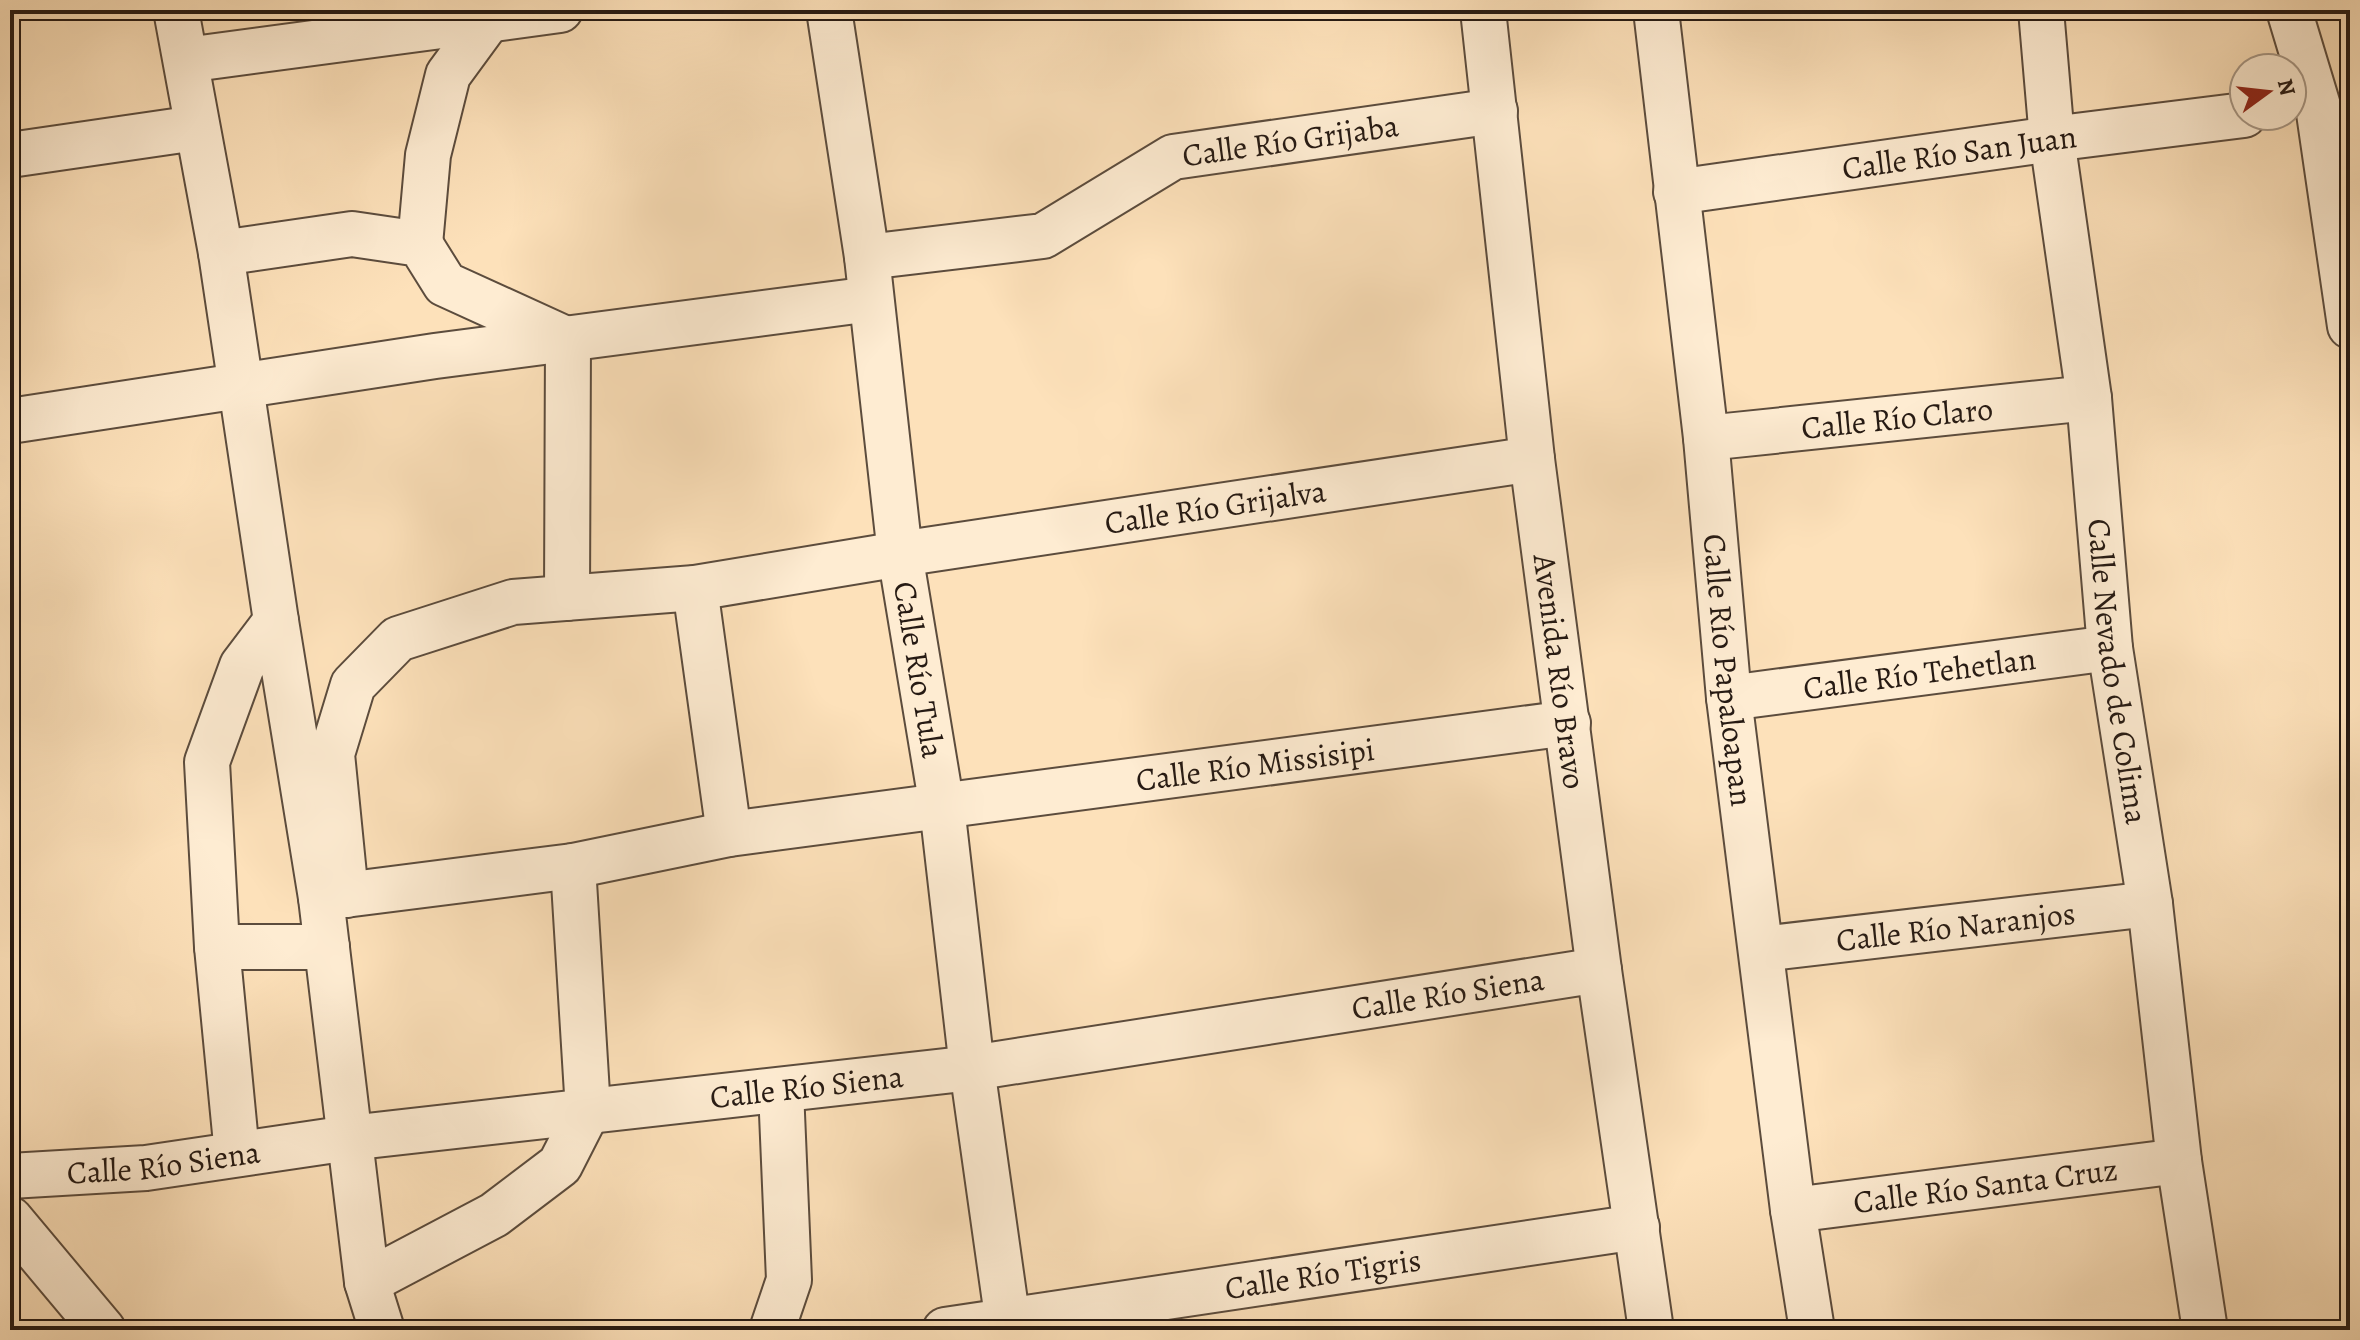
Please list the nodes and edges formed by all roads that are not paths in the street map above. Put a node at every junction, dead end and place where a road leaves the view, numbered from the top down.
1 (176, 10) edge
2 (560, 10) edge
3 (829, 10) edge
4 (1483, 10) edge
5 (1656, 10) edge
6 (2041, 10) edge
7 (2289, 10) edge
8 (489, 19) junction
9 (2296, 52) edge
10 (186, 60) junction
11 (1495, 111) junction
12 (2228, 117) edge
13 (2308, 123) edge
14 (196, 128) junction
15 (2052, 139) junction
16 (10, 155) edge
17 (1676, 192) junction
18 (420, 244) junction
19 (221, 253) junction
20 (869, 278) junction
21 (2350, 326) edge
22 (568, 340) junction
23 (240, 384) junction
24 (2089, 398) junction
25 (10, 421) edge
26 (1706, 438) junction
27 (1532, 459) junction
28 (900, 554) junction
29 (695, 588) junction
30 (567, 598) junction
31 (276, 621) junction
32 (2110, 648) junction
33 (1729, 698) junction
34 (1568, 723) junction
35 (942, 807) junction
36 (729, 834) junction
37 (573, 866) junction
38 (334, 897) junction
39 (2150, 904) junction
40 (217, 947) junction
41 (327, 947) junction
42 (1761, 949) junction
43 (1599, 970) junction
44 (972, 1068) junction
45 (781, 1090) junction
46 (588, 1110) junction
47 (349, 1138) junction
48 (237, 1154) junction
49 (2179, 1161) junction
50 (10, 1176) edge
51 (1793, 1210) junction
52 (10, 1219) edge
53 (1637, 1227) junction
54 (367, 1282) junction
55 (1008, 1325) edge
56 (103, 1330) edge
57 (382, 1330) edge
58 (772, 1330) edge
59 (945, 1330) edge
60 (1651, 1330) edge
61 (1812, 1330) edge
62 (2205, 1330) edge

1 - 10 street
2 - 8 street
3 - 20 street, Calle Río Tula
4 - 11 street, Avenida Río Bravo
5 - 17 street, Calle Río Papaloapan
6 - 15 street, Calle Nevado de Colima
7 - 9 street
8 - 10 street
8 - 18 street
10 - 14 street
11 - 20 street, Calle Río Grijaba
11 - 27 street, Avenida Río Bravo
12 - 15 street, Calle Río San Juan
13 - 21 street
14 - 16 street
14 - 19 street
15 - 17 street, Calle Río San Juan
15 - 24 street, Calle Nevado de Colima
17 - 26 street, Calle Río Papaloapan
18 - 19 street
18 - 22 street
19 - 23 street
20 - 22 street, Calle Río Grijaba
20 - 28 street, Calle Río Tula
22 - 23 street, Calle Río Grijaba
22 - 30 street
23 - 25 street, Calle Río Grijaba
23 - 31 street
24 - 26 street, Calle Río Claro
24 - 32 street, Calle Nevado de Colima
26 - 33 street, Calle Río Papaloapan
27 - 28 street, Calle Río Grijalva
27 - 34 street, Avenida Río Bravo
28 - 29 street, Calle Río Grijalva
28 - 35 street, Calle Río Tula
29 - 30 street, Calle Río Grijalva
29 - 36 street
30 - 38 street, Calle Río Grijalva
31 - 38 street
31 - 40 street
32 - 33 street, Calle Río Tehetlan
32 - 39 street, Calle Nevado de Colima
33 - 42 street, Calle Río Papaloapan
34 - 35 street, Calle Río Missisipi
34 - 43 street, Avenida Río Bravo
35 - 36 street, Calle Río Missisipi
35 - 44 street, Calle Río Tula
36 - 37 street, Calle Río Missisipi
37 - 38 street, Calle Río Missisipi
37 - 46 street
38 - 41 street
39 - 42 street, Calle Río Naranjos
39 - 49 street, Calle Nevado de Colima
40 - 41 street
40 - 48 street
41 - 47 street
42 - 51 street, Calle Río Papaloapan
43 - 44 street, Calle Río Siena
43 - 53 street, Avenida Río Bravo
44 - 45 street, Calle Río Siena
44 - 55 street, Calle Río Tula
45 - 46 street, Calle Río Siena
45 - 58 street
46 - 47 street, Calle Río Siena
46 - 54 street
47 - 48 street, Calle Río Siena
47 - 54 street
48 - 50 street, Calle Río Siena
49 - 51 street, Calle Río Santa Cruz
49 - 62 street, Calle Nevado de Colima
51 - 61 street, Calle Río Papaloapan
52 - 56 street
53 - 55 street, Calle Río Tigris
53 - 60 street, Avenida Río Bravo
54 - 57 street
55 - 59 street, Calle Río Tigris

